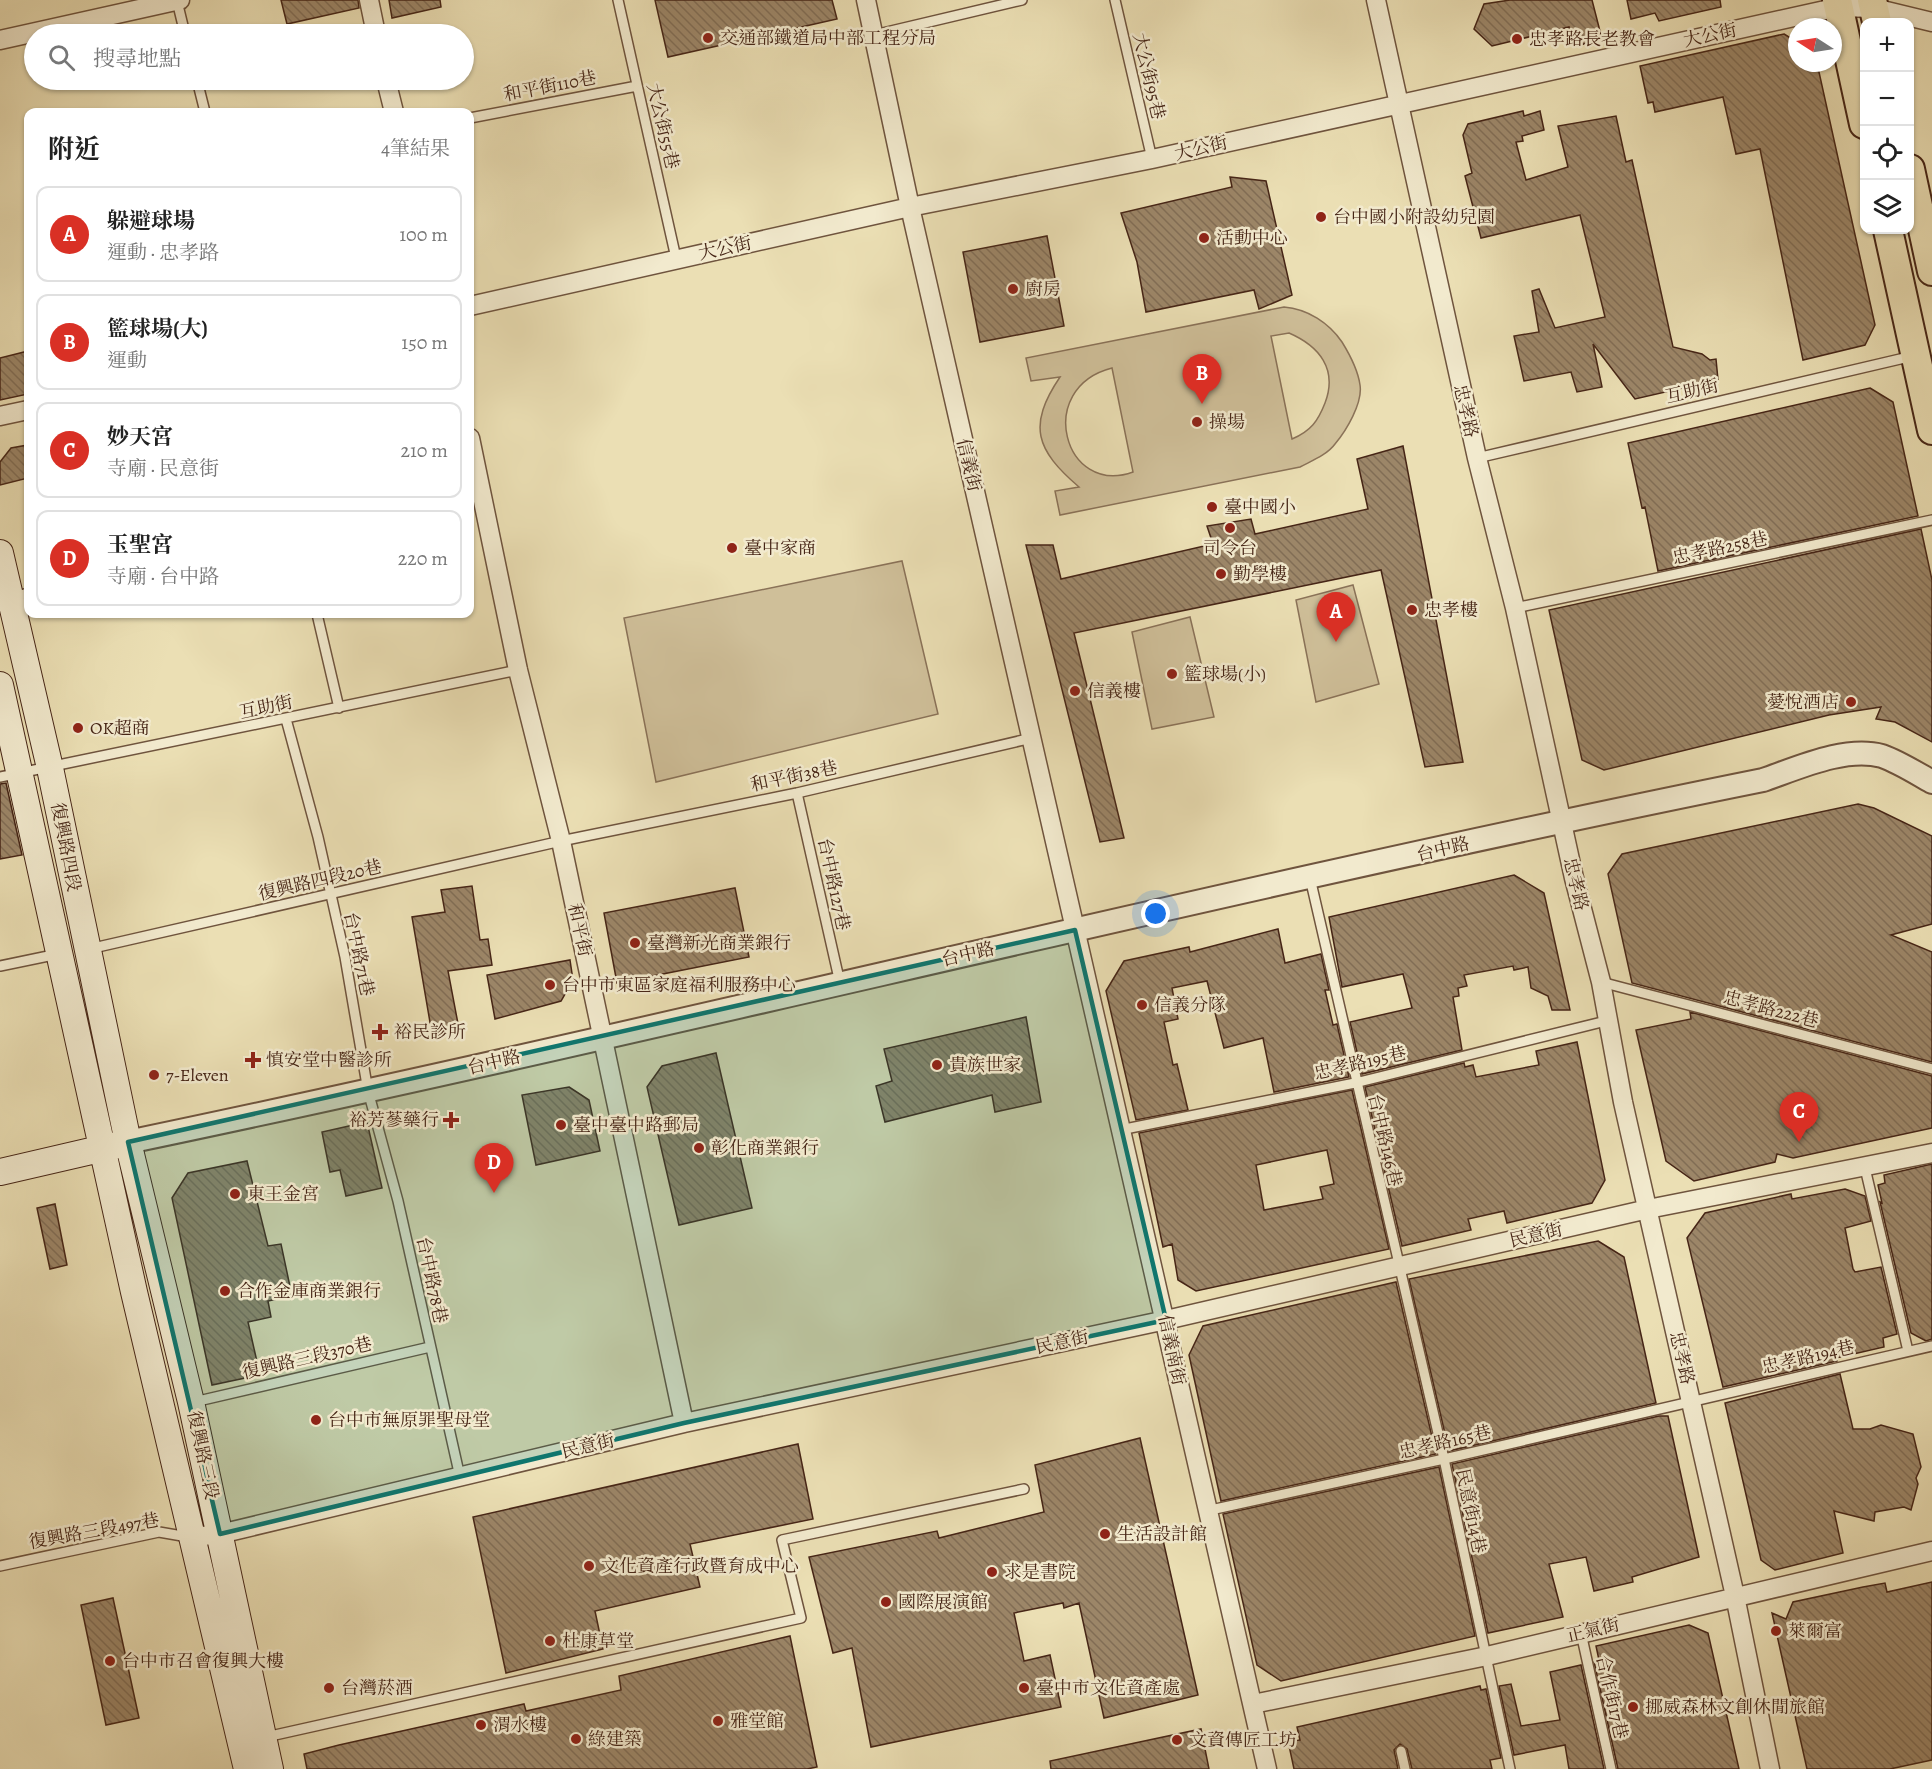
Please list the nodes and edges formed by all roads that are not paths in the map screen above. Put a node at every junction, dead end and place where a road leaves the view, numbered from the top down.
1 (178, 0) edge
2 (369, 0) edge
3 (618, 0) edge
4 (866, 0) edge
5 (1022, 0) edge
6 (1114, 0) edge
7 (1376, 0) edge
8 (1838, 3) edge
9 (128, 6) edge
10 (1874, 10) edge
11 (1932, 22) edge
12 (60, 24) edge
13 (183, 24) edge
14 (374, 24) edge
15 (24, 34) edge
16 (874, 35) junction
17 (0, 40) edge
18 (637, 86) junction
19 (200, 90) edge
20 (388, 90) edge
21 (1398, 104) junction
22 (1860, 105) edge
23 (204, 108) edge
24 (393, 108) edge
25 (474, 117) edge
26 (1152, 159) junction
27 (1912, 180) edge
28 (910, 207) junction
29 (1888, 234) edge
30 (676, 258) junction
31 (1932, 271) edge
32 (474, 305) edge
33 (1915, 356) junction
34 (24, 411) edge
35 (0, 416) edge
36 (1932, 430) edge
37 (1477, 458) junction
38 (474, 480) edge
39 (1932, 520) edge
40 (0, 553) edge
41 (19, 595) edge
42 (1515, 608) junction
43 (318, 618) edge
44 (518, 670) junction
45 (0, 685) edge
46 (339, 708) junction
47 (286, 719) junction
48 (1032, 738) junction
49 (50, 768) junction
50 (10, 775) edge
51 (1932, 782) edge
52 (797, 793) junction
53 (1562, 822) junction
54 (561, 841) junction
55 (1310, 878) junction
56 (330, 895) junction
57 (1075, 930) junction
58 (87, 950) junction
59 (60, 953) junction
60 (0, 966) edge
61 (1601, 982) junction
62 (840, 983) junction
63 (1606, 1021) junction
64 (604, 1037) junction
65 (1932, 1069) edge
66 (1355, 1083) junction
67 (368, 1091) junction
68 (1120, 1130) junction
69 (128, 1142) junction
70 (102, 1148) junction
71 (1932, 1153) edge
72 (1865, 1168) junction
73 (0, 1172) edge
74 (1648, 1209) junction
75 (1397, 1267) junction
76 (1166, 1320) junction
77 (1932, 1346) edge
78 (430, 1347) junction
79 (1908, 1351) junction
80 (1691, 1401) junction
81 (191, 1402) junction
82 (684, 1424) junction
83 (1444, 1459) junction
84 (460, 1477) junction
85 (1024, 1489) dead end
86 (1206, 1511) junction
87 (220, 1534) junction
88 (194, 1538) junction
89 (1932, 1551) edge
90 (0, 1566) edge
91 (1735, 1596) junction
92 (1581, 1633) junction
93 (1487, 1656) junction
94 (1253, 1704) junction
95 (264, 1738) junction
96 (1401, 1751) dead end
97 (247, 1769) edge
98 (270, 1769) edge
99 (1267, 1769) edge
100 (1405, 1769) edge
101 (1510, 1769) edge
102 (1611, 1769) edge
103 (1770, 1769) edge

1 - 9 street
1 - 13 lane
2 - 14 street
3 - 18 lane, 大公街55巷
4 - 16 street, 信義街
5 - 16 lane
6 - 26 lane, 大公街95巷
7 - 21 street, 忠孝路
8 - 10 street, 大公街
8 - 21 street, 大公街
8 - 22 main road
9 - 12 street
10 - 11 street, 大公街
15 - 17 street
16 - 28 street, 信義街
18 - 25 lane, 和平街110巷
18 - 30 lane, 大公街55巷
19 - 23 lane
20 - 24 street
21 - 26 street, 大公街
21 - 37 street, 忠孝路
26 - 28 street, 大公街
27 - 31 main road
28 - 30 street, 大公街
28 - 48 street, 信義街
29 - 33 main road
30 - 32 street, 大公街
33 - 36 main road
33 - 37 lane, 互助街
34 - 35 street
37 - 42 street, 忠孝路
38 - 44 street, 和平街
39 - 42 lane, 忠孝路258巷
40 - 41 main road, 復興路四段
41 - 49 main road, 復興路四段
42 - 53 street, 忠孝路
43 - 46 lane
44 - 46 lane, 互助街
44 - 54 street, 和平街
45 - 50 main road, 復興路四段
46 - 47 lane, 互助街
47 - 49 lane, 互助街
47 - 56 lane, 台中路71巷
48 - 52 lane, 和平街38巷
48 - 57 street, 信義街
49 - 50 lane, 互助街
49 - 58 main road, 復興路四段
50 - 59 main road, 復興路四段
51 - 53 street, 台中路
52 - 54 lane, 和平街38巷
52 - 62 lane, 台中路127巷
53 - 55 street, 台中路
53 - 61 street, 忠孝路
54 - 56 lane, 復興路四段20巷
54 - 64 street, 和平街
55 - 57 street, 台中路
55 - 66 lane, 台中路146巷
56 - 58 lane, 復興路四段20巷
56 - 67 lane, 台中路71巷
57 - 62 street, 台中路
57 - 68 street, 信義南街
58 - 69 main road, 復興路四段
59 - 60 lane
59 - 70 main road, 復興路四段
61 - 63 street, 忠孝路
61 - 65 lane, 忠孝路222巷
62 - 64 street, 台中路
63 - 66 lane, 忠孝路195巷
63 - 74 street, 忠孝路
64 - 67 street, 台中路
64 - 82 street, 和平街
66 - 68 lane, 忠孝路195巷
66 - 75 lane, 台中路146巷
67 - 69 street, 台中路
67 - 78 lane, 台中路78巷
68 - 76 street, 信義南街
69 - 70 main road, 台中路
69 - 81 main road, 復興路三段
70 - 73 main road, 台中路
70 - 88 main road, 復興路三段
71 - 72 street, 民意街
72 - 74 street, 民意街
72 - 79 lane
74 - 75 street, 民意街
74 - 80 street, 忠孝路
75 - 76 street, 民意街
75 - 83 lane, 民意街14巷
76 - 82 street, 民意街
76 - 86 street, 信義南街
77 - 79 lane, 忠孝路194巷
78 - 81 lane, 復興路三段370巷
78 - 84 lane, 台中路78巷
79 - 80 lane, 忠孝路194巷
80 - 83 lane, 忠孝路165巷
80 - 91 street, 忠孝路
81 - 87 main road, 復興路三段
82 - 84 street, 民意街
83 - 86 lane, 忠孝路165巷
83 - 93 lane, 民意街14巷
84 - 87 street, 民意街
85 - 95 lane
86 - 94 street, 信義南街
87 - 88 street, 民意街
87 - 95 main road, 復興路三段
88 - 90 lane, 復興路三段497巷
88 - 97 main road, 復興路三段
89 - 91 street, 正氣街
91 - 92 street, 正氣街
91 - 103 street, 忠孝路
92 - 93 street, 正氣街
92 - 102 lane, 合作街17巷
93 - 94 street, 正氣街
93 - 101 lane, 民意街14巷
94 - 99 street, 信義南街
95 - 98 main road, 復興路三段
96 - 100 lane

